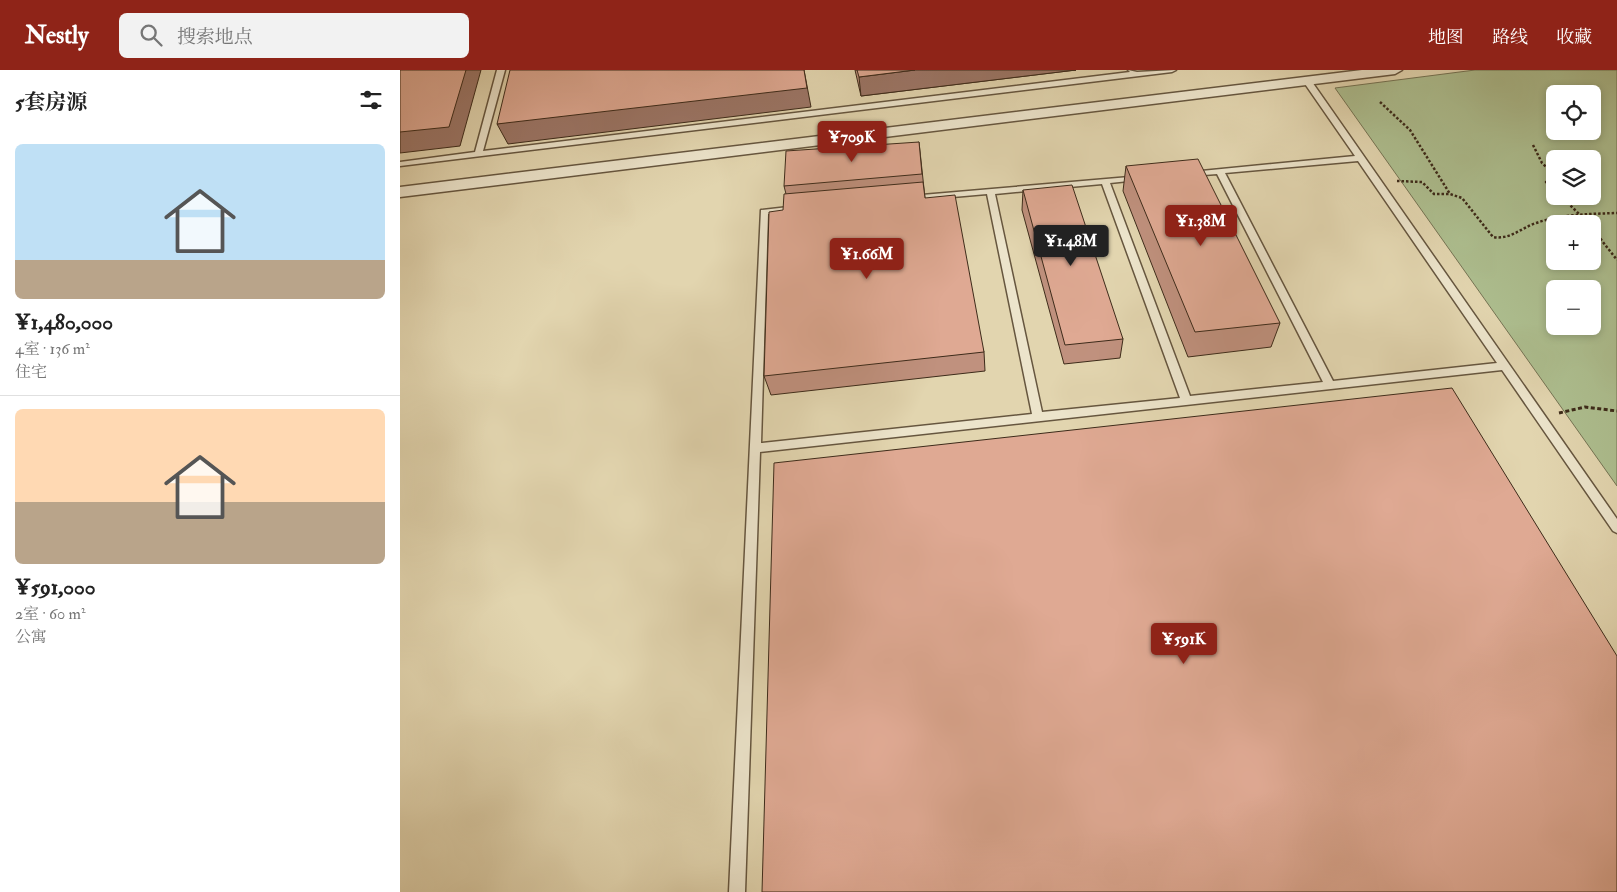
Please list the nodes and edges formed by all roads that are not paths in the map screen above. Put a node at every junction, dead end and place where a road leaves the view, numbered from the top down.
1 (501, 70) edge
2 (1172, 70) edge
3 (1395, 70) edge
4 (1134, 72) edge
5 (1308, 81) junction
6 (478, 154) junction
7 (1361, 158) junction
8 (400, 164) edge
9 (1220, 171) junction
10 (1182, 174) edge
11 (1153, 177) edge
12 (1105, 181) junction
13 (400, 192) edge
14 (990, 192) junction
15 (904, 199) edge
16 (804, 208) edge
17 (1504, 366) junction
18 (1330, 385) junction
19 (1186, 400) junction
20 (1038, 417) junction
21 (755, 448) junction
22 (1617, 528) edge
23 (737, 892) edge

1 - 6 lane
2 - 4 lane
3 - 5 street
4 - 6 lane
5 - 7 lane
5 - 13 street
6 - 8 lane
7 - 9 lane
7 - 17 lane
9 - 10 lane
9 - 18 lane
11 - 12 lane
12 - 14 lane
12 - 19 lane
14 - 15 lane
14 - 20 lane
16 - 21 lane
17 - 18 lane
17 - 22 lane
18 - 19 lane
19 - 20 lane
20 - 21 lane
21 - 23 lane

